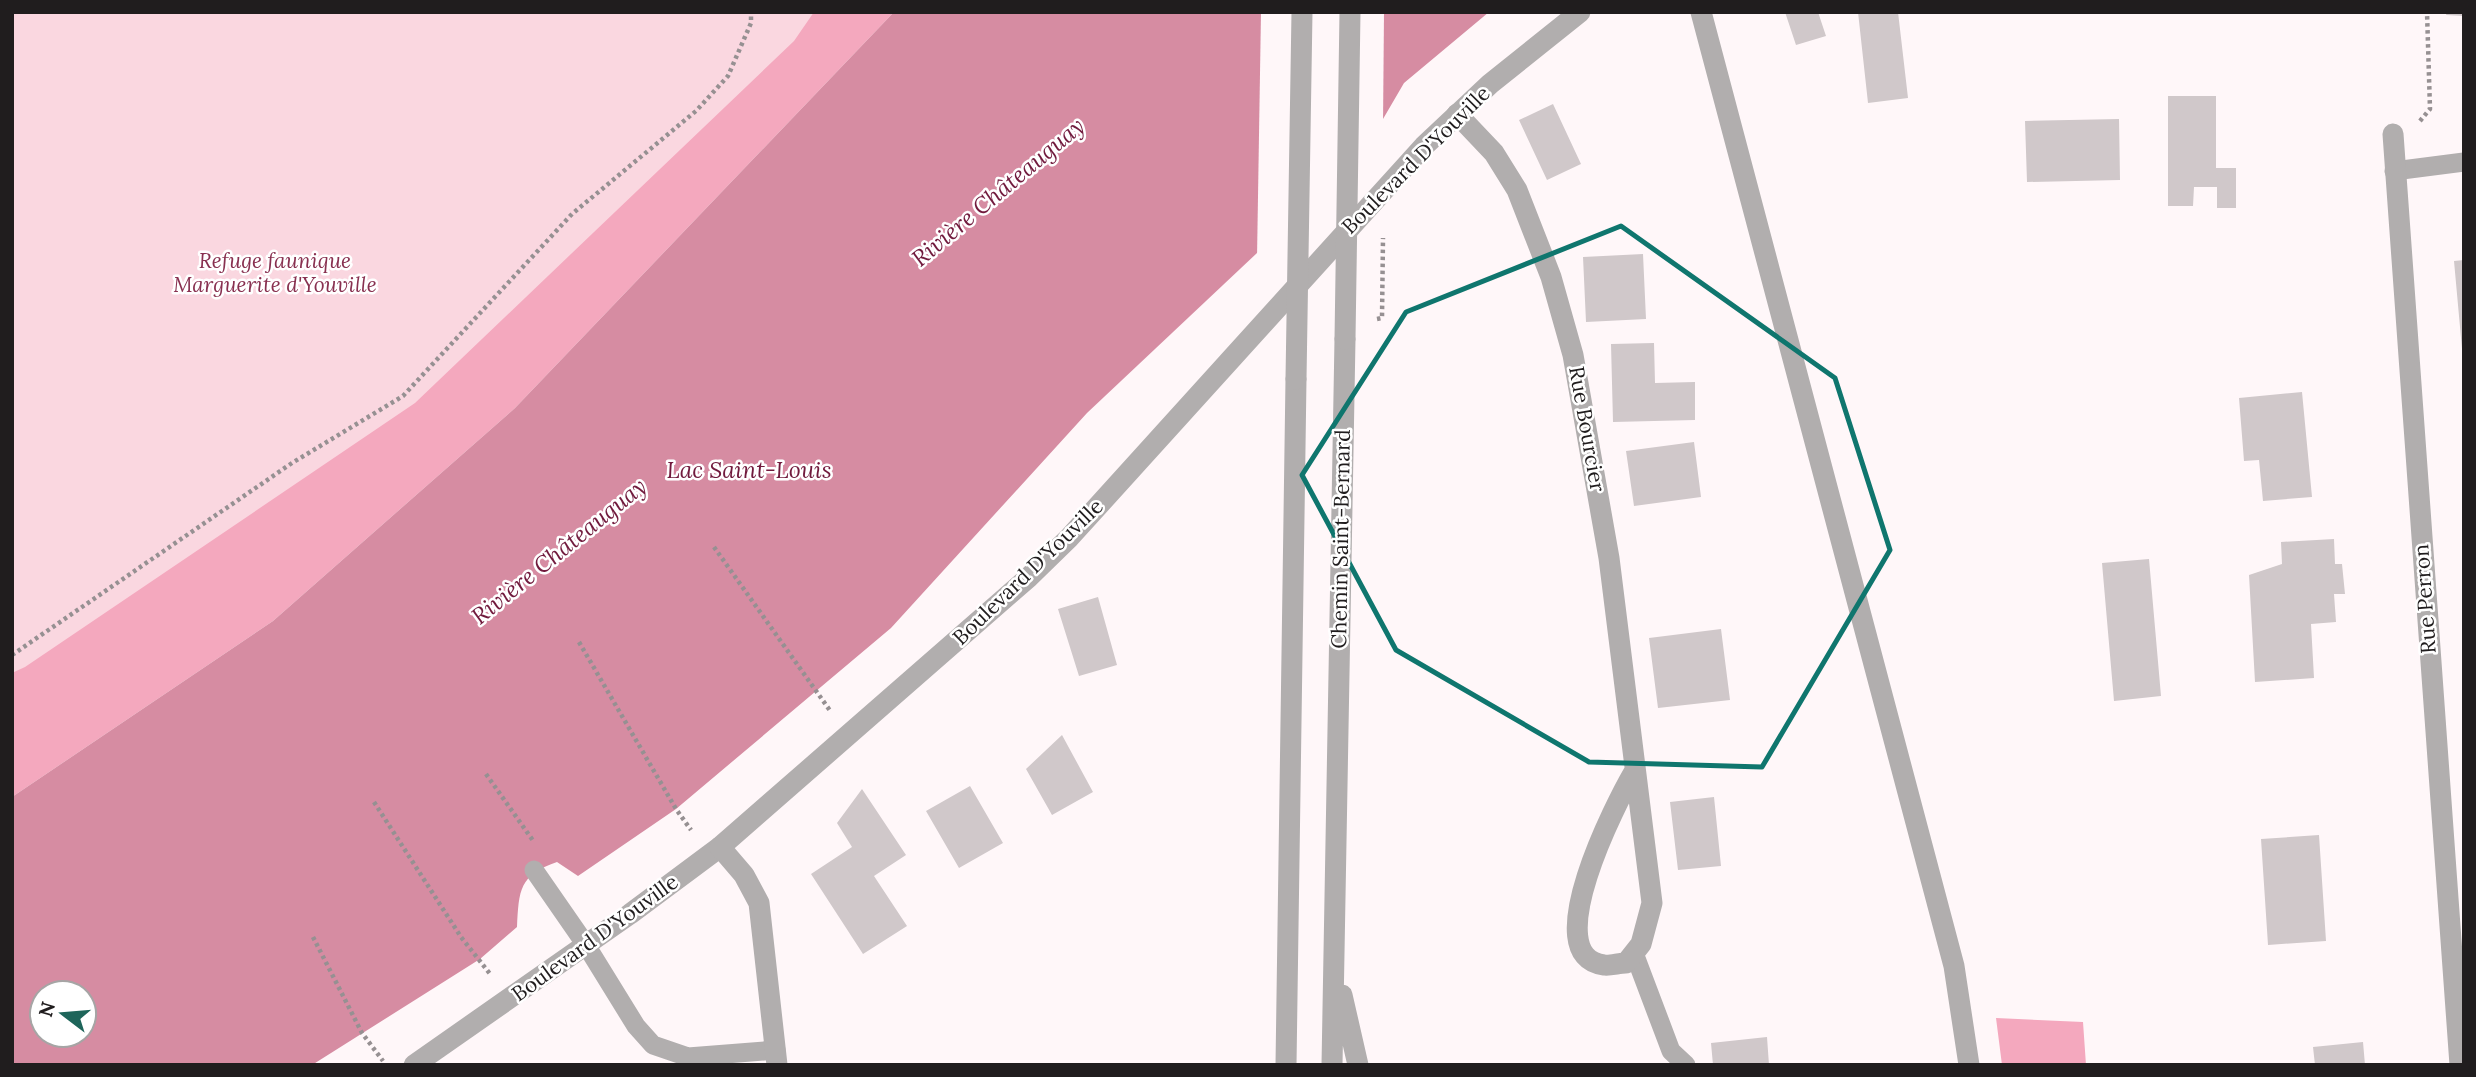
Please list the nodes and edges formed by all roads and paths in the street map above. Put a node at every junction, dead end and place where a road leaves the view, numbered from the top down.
1 (751, 12) edge
2 (1301, 12) edge
3 (1350, 12) edge
4 (1580, 12) edge
5 (1701, 12) edge
6 (2427, 12) edge
7 (1457, 114) junction
8 (2393, 134) joint
9 (2464, 162) edge
10 (2394, 171) junction
11 (1383, 229) dead end
12 (1382, 318) dead end
13 (714, 547) dead end
14 (579, 642) dead end
15 (12, 655) edge
16 (836, 719) dead end
17 (1634, 772) junction
18 (486, 774) dead end
19 (374, 802) dead end
20 (697, 839) dead end
21 (720, 847) junction
22 (538, 861) joint
23 (313, 937) dead end
24 (586, 945) junction
25 (1634, 953) junction
26 (480, 959) dead end
27 (1334, 962) junction
28 (777, 1057) edge
29 (676, 1060) edge
30 (385, 1064) edge
31 (414, 1065) edge
32 (1286, 1065) edge
33 (1332, 1065) edge
34 (1358, 1065) edge
35 (1686, 1065) edge
36 (1969, 1065) edge
37 (2460, 1065) edge

1 - 15 path
2 - 32 street, bridge
3 - 27 street, Chemin Saint-Bernard, bridge
4 - 7 street, Boulevard D'Youville
5 - 36 street
6 - 8 path
7 - 17 street, Rue Bourcier
7 - 21 street, Boulevard D'Youville
8 - 10 street, Rue Perron
9 - 10 lane
10 - 37 street, Rue Perron
11 - 12 path
13 - 16 path
14 - 20 path
17 - 25 street, Rue Bourcier
17 - 25 street
18 - 22 path
19 - 26 path
21 - 24 street, Boulevard D'Youville
21 - 28 street
22 - 24 lane
23 - 30 path
24 - 29 lane
24 - 31 street, Boulevard D'Youville
25 - 35 lane
27 - 33 street, Chemin Saint-Bernard
27 - 34 street
28 - 29 lane

